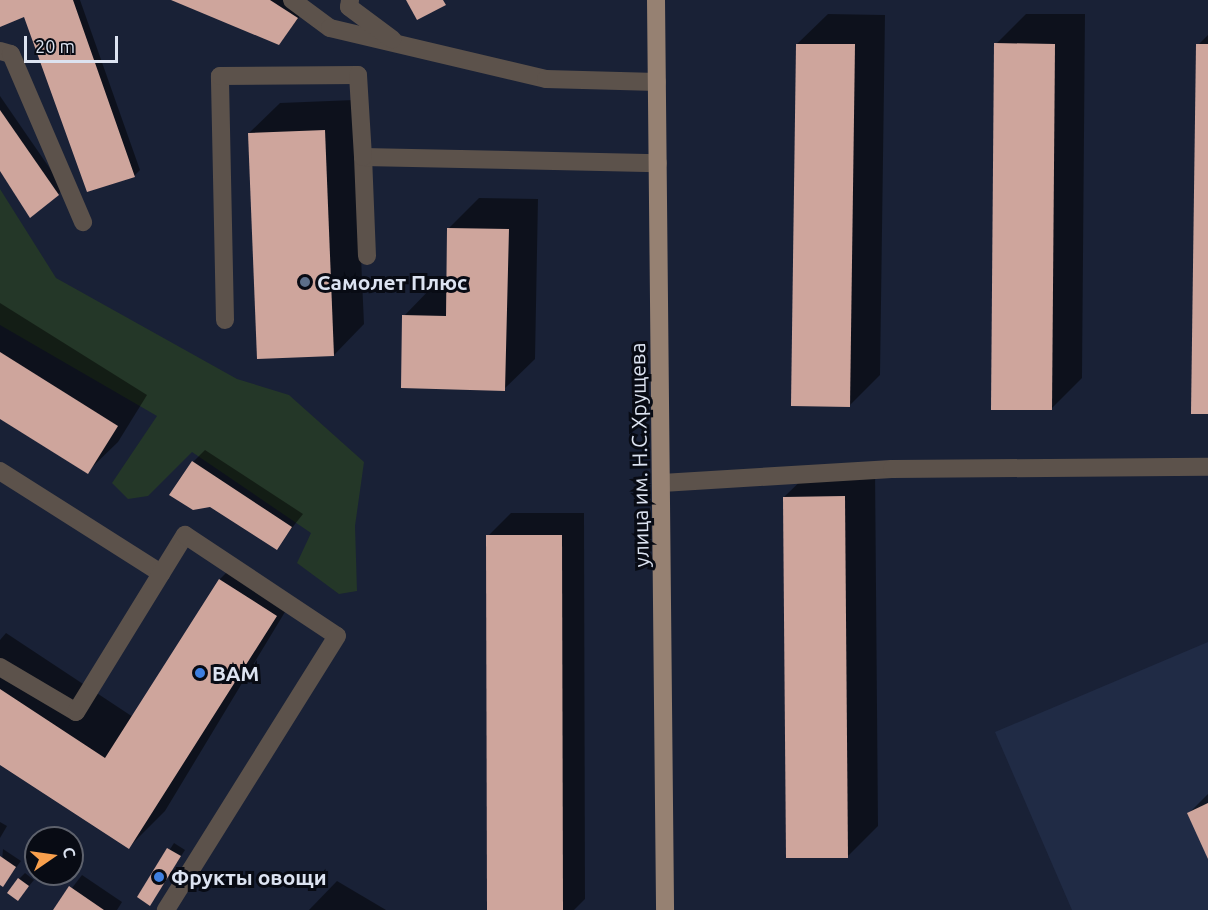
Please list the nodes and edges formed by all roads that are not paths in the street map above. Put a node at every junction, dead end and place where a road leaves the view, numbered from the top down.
1 (292, 0) edge
2 (350, 0) edge
3 (656, 0) edge
4 (399, 44) junction
5 (0, 51) edge
6 (657, 82) junction
7 (363, 157) junction
8 (658, 163) junction
9 (83, 222) dead end
10 (367, 256) dead end
11 (225, 320) dead end
12 (1208, 467) edge
13 (0, 471) edge
14 (662, 483) junction
15 (161, 573) junction
16 (0, 668) edge
17 (166, 910) edge
18 (665, 910) edge

1 - 4 street
2 - 4 street
3 - 6 main road, улица им. Н.С.Хрущева
4 - 6 street
5 - 9 street
6 - 8 main road, улица им. Н.С.Хрущева
7 - 8 street
7 - 10 street
7 - 11 street
8 - 14 main road, улица им. Н.С.Хрущева
12 - 14 street
13 - 15 street
14 - 18 main road, улица им. Н.С.Хрущева
15 - 16 street
15 - 17 street

